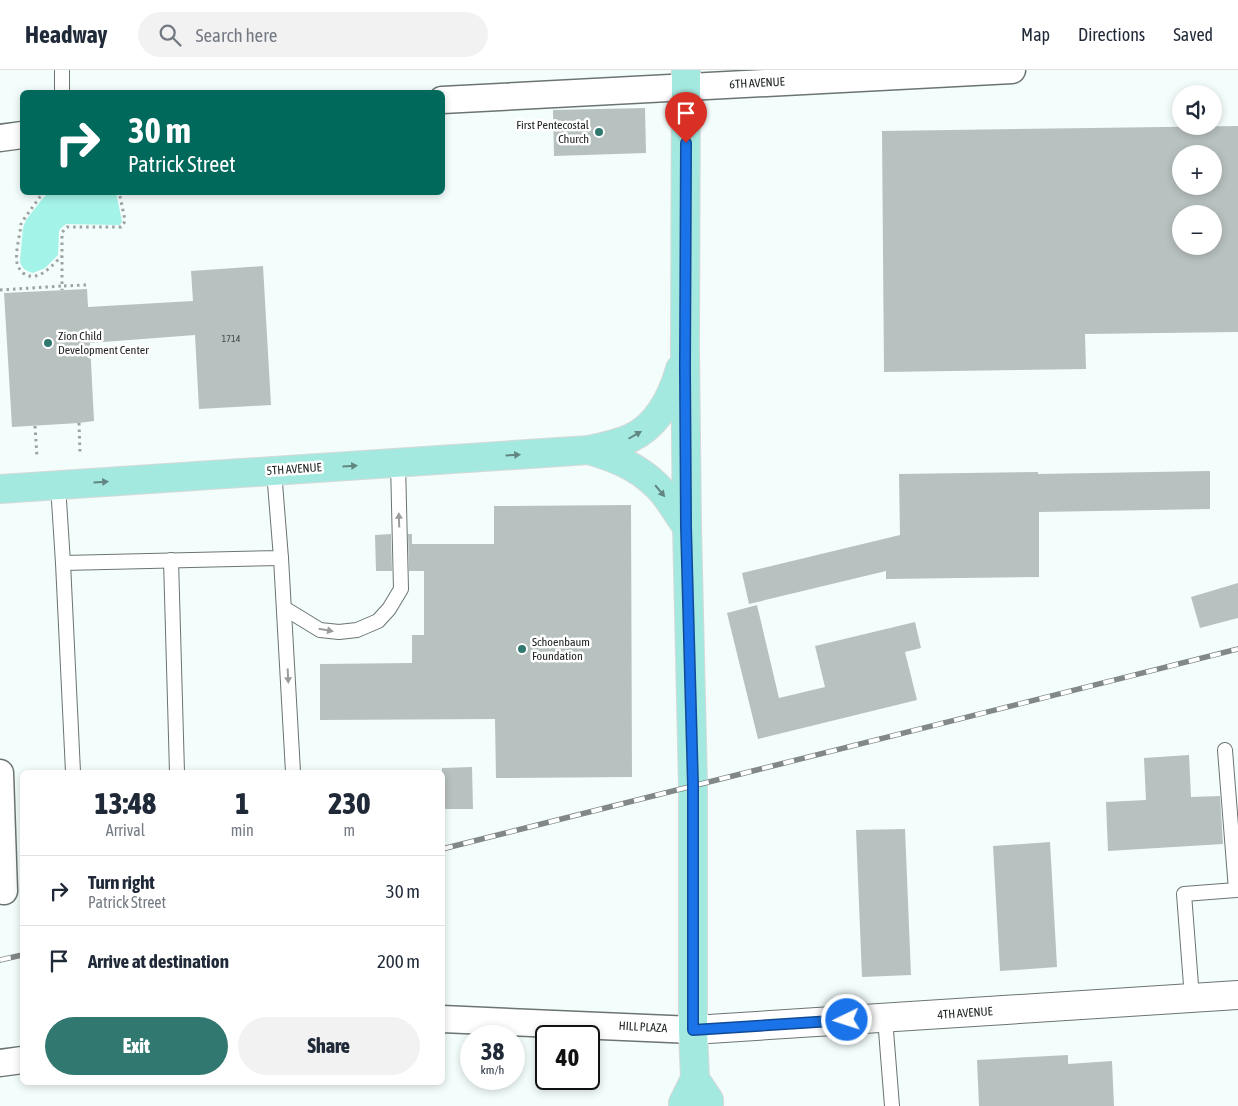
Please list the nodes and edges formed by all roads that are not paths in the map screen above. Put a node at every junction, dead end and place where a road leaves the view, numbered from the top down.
1 (62, 70) edge
2 (1012, 70) edge
3 (686, 79) edge
4 (62, 90) edge
5 (445, 100) edge
6 (20, 135) edge
7 (0, 138) edge
8 (685, 348) junction
9 (589, 450) junction
10 (398, 463) junction
11 (274, 471) junction
12 (58, 485) junction
13 (0, 489) edge
14 (686, 527) junction
15 (281, 558) junction
16 (171, 560) junction
17 (63, 563) junction
18 (284, 608) junction
19 (1225, 750) dead end
20 (73, 770) edge
21 (177, 770) edge
22 (294, 770) edge
23 (0, 772) edge
24 (4, 891) dead end
25 (1238, 995) edge
26 (1192, 998) junction
27 (885, 1018) junction
28 (445, 1019) edge
29 (693, 1030) junction
30 (20, 1060) edge
31 (0, 1063) edge
32 (696, 1079) junction
33 (683, 1106) edge
34 (709, 1106) edge
35 (892, 1106) edge

1 - 4 lane
2 - 3 street, 6TH AVENUE
3 - 5 street, 6TH AVENUE
3 - 8 main road
6 - 7 street
9 -> 8 main road
8 - 14 main road
10 -> 9 main road, 5TH AVENUE
9 -> 14 main road
11 -> 10 main road, 5TH AVENUE
18 -> 10 lane
12 -> 11 main road, 5TH AVENUE
11 - 15 lane
12 - 13 main road, 5TH AVENUE
12 - 17 lane
14 - 29 main road
15 - 16 lane
15 - 18 lane
16 - 17 lane
16 - 21 lane
17 - 20 lane
18 -> 22 lane
19 - 26 lane
23 - 24 street
25 - 26 street, 4TH AVENUE
26 - 27 street, 4TH AVENUE
27 - 29 street, 4TH AVENUE
27 - 35 lane
28 - 29 street, HILL PLAZA
29 - 32 main road
30 - 31 street
32 - 33 main road
32 - 34 main road

